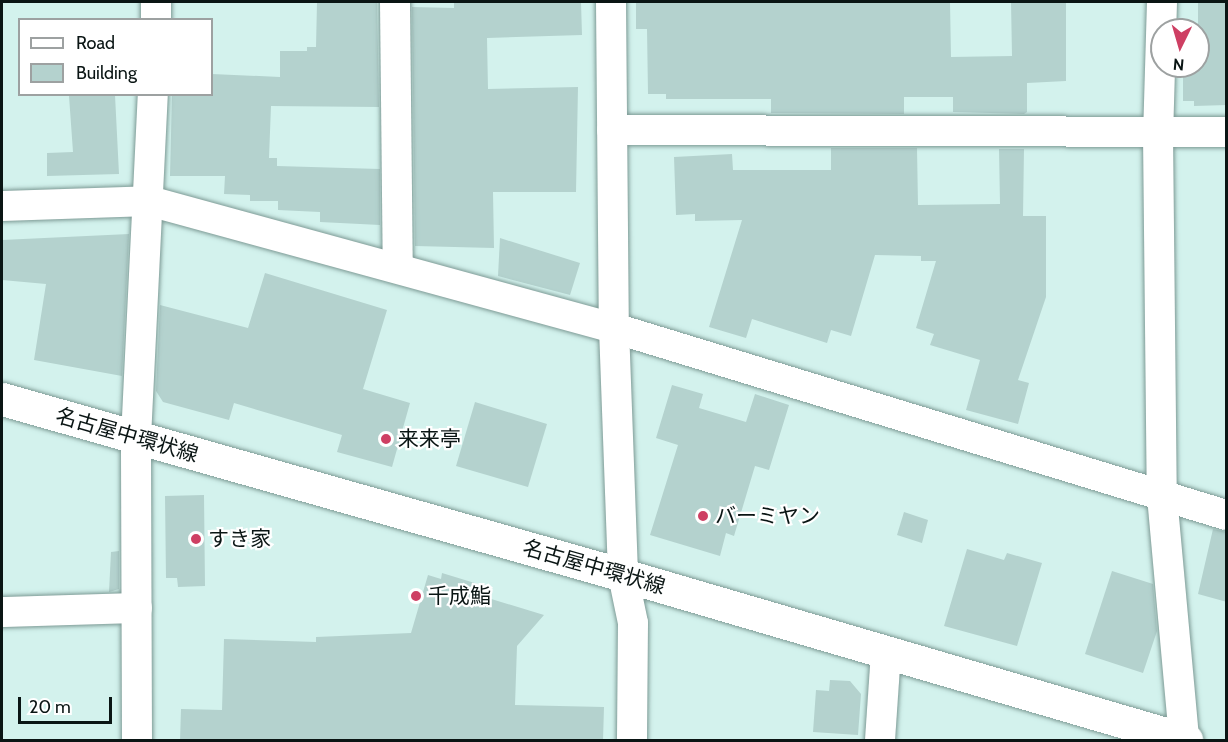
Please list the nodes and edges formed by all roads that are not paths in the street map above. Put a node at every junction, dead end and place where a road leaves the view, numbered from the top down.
1 (156, 2) edge
2 (395, 2) edge
3 (611, 2) edge
4 (1162, 2) edge
5 (156, 18) edge
6 (153, 96) edge
7 (612, 130) junction
8 (1227, 132) edge
9 (1158, 134) junction
10 (149, 201) junction
11 (2, 206) edge
12 (398, 268) junction
13 (615, 328) junction
14 (2, 399) edge
15 (136, 438) junction
16 (1162, 496) junction
17 (1227, 515) edge
18 (623, 575) junction
19 (137, 608) junction
20 (2, 612) edge
21 (886, 652) junction
22 (1185, 740) edge
23 (136, 741) edge
24 (632, 741) edge
25 (880, 741) edge

1 - 5 street
2 - 12 street
3 - 7 street
4 - 9 street
6 - 10 street
7 - 9 street
7 - 13 street
8 - 9 street
9 - 16 street
10 - 11 street
10 - 12 street
10 - 15 street
12 - 13 street
13 - 16 street
13 - 18 street
14 - 15 main road, 名古屋中環状線
15 - 18 main road, 名古屋中環状線
15 - 19 street
16 - 17 street
16 - 22 street
18 - 21 main road, 名古屋中環状線
18 - 24 street
19 - 20 street
19 - 23 street
21 - 22 main road, 名古屋中環状線
21 - 25 street

